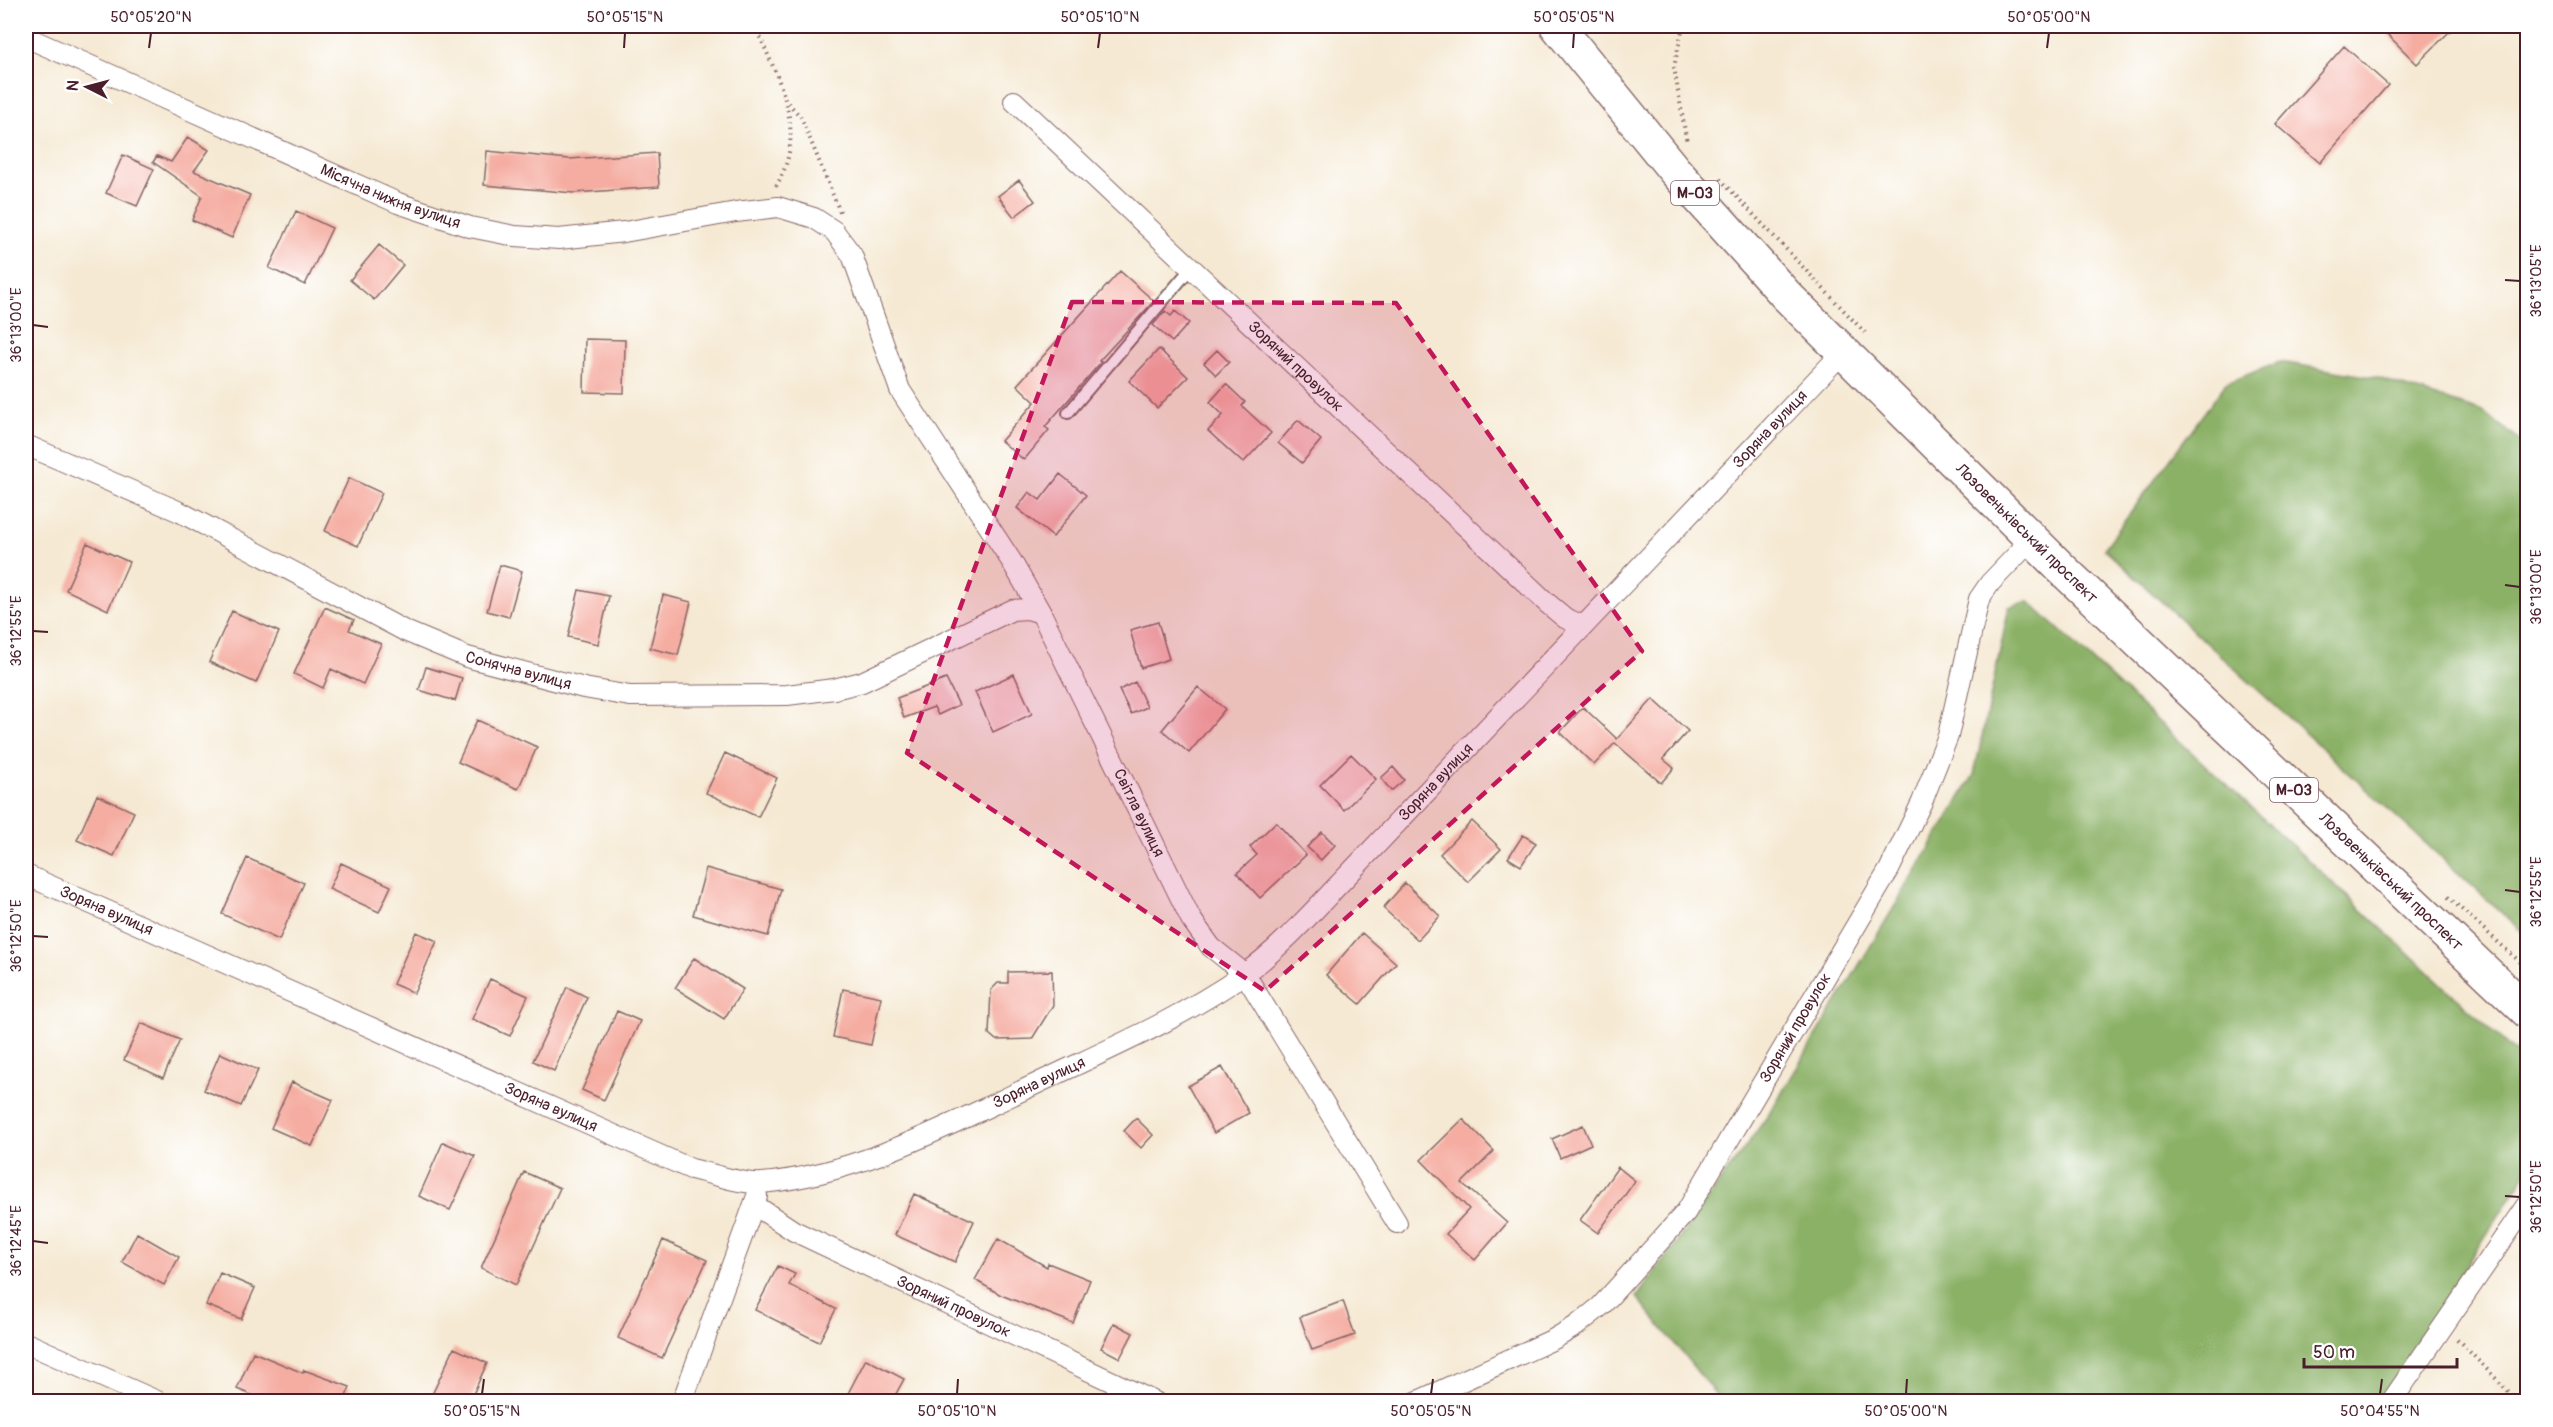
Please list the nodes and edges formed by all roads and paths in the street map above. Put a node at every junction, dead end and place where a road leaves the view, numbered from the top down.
1 (755, 26) edge
2 (1557, 26) edge
3 (1683, 26) edge
4 (2124, 26) edge
5 (2137, 36) dead end
6 (26, 37) edge
7 (786, 101) junction
8 (1014, 101) dead end
9 (1695, 152) dead end
10 (1720, 178) dead end
11 (778, 207) joint
12 (755, 209) junction
13 (847, 248) junction
14 (1191, 268) junction
15 (1859, 346) junction
16 (1068, 413) dead end
17 (26, 445) edge
18 (2032, 539) junction
19 (1041, 613) junction
20 (1583, 626) junction
21 (26, 875) edge
22 (2439, 888) dead end
23 (2528, 969) edge
24 (1245, 974) junction
25 (2528, 1012) edge
26 (760, 1183) junction
27 (2528, 1203) edge
28 (756, 1206) junction
29 (1397, 1223) dead end
30 (2443, 1325) junction
31 (26, 1343) edge
32 (159, 1401) edge
33 (682, 1401) edge
34 (1155, 1401) edge
35 (1416, 1401) edge
36 (2391, 1401) edge
37 (2519, 1401) edge

1 - 7 path
2 - 15 highway, Лозовеньківський проспект / М-03
3 - 9 path
4 - 5 path
6 - 12 street, Місячна нижня вулиця
7 - 12 path
7 - 13 path
8 - 14 street, Зоряний провулок
10 - 15 path
11 - 12 street, Місячна нижня вулиця
11 - 13 street, Світла вулиця
13 - 19 street, Світла вулиця
14 - 16 lane
14 - 20 street, Зоряний провулок
15 - 18 highway, Лозовеньківський проспект / М-03
15 - 20 street, Зоряна вулиця
17 - 19 street, Сонячна вулиця
18 - 25 highway, Лозовеньківський проспект / М-03
18 - 35 street, Зоряний провулок
19 - 24 street, Світла вулиця
20 - 24 street, Зоряна вулиця
21 - 26 street, Зоряна вулиця
22 - 23 path
24 - 26 street, Зоряна вулиця
24 - 29 street, Світла вулиця
26 - 28 street
27 - 30 street
28 - 33 street
28 - 34 street, Зоряний провулок
30 - 36 street
30 - 37 path
31 - 32 street

